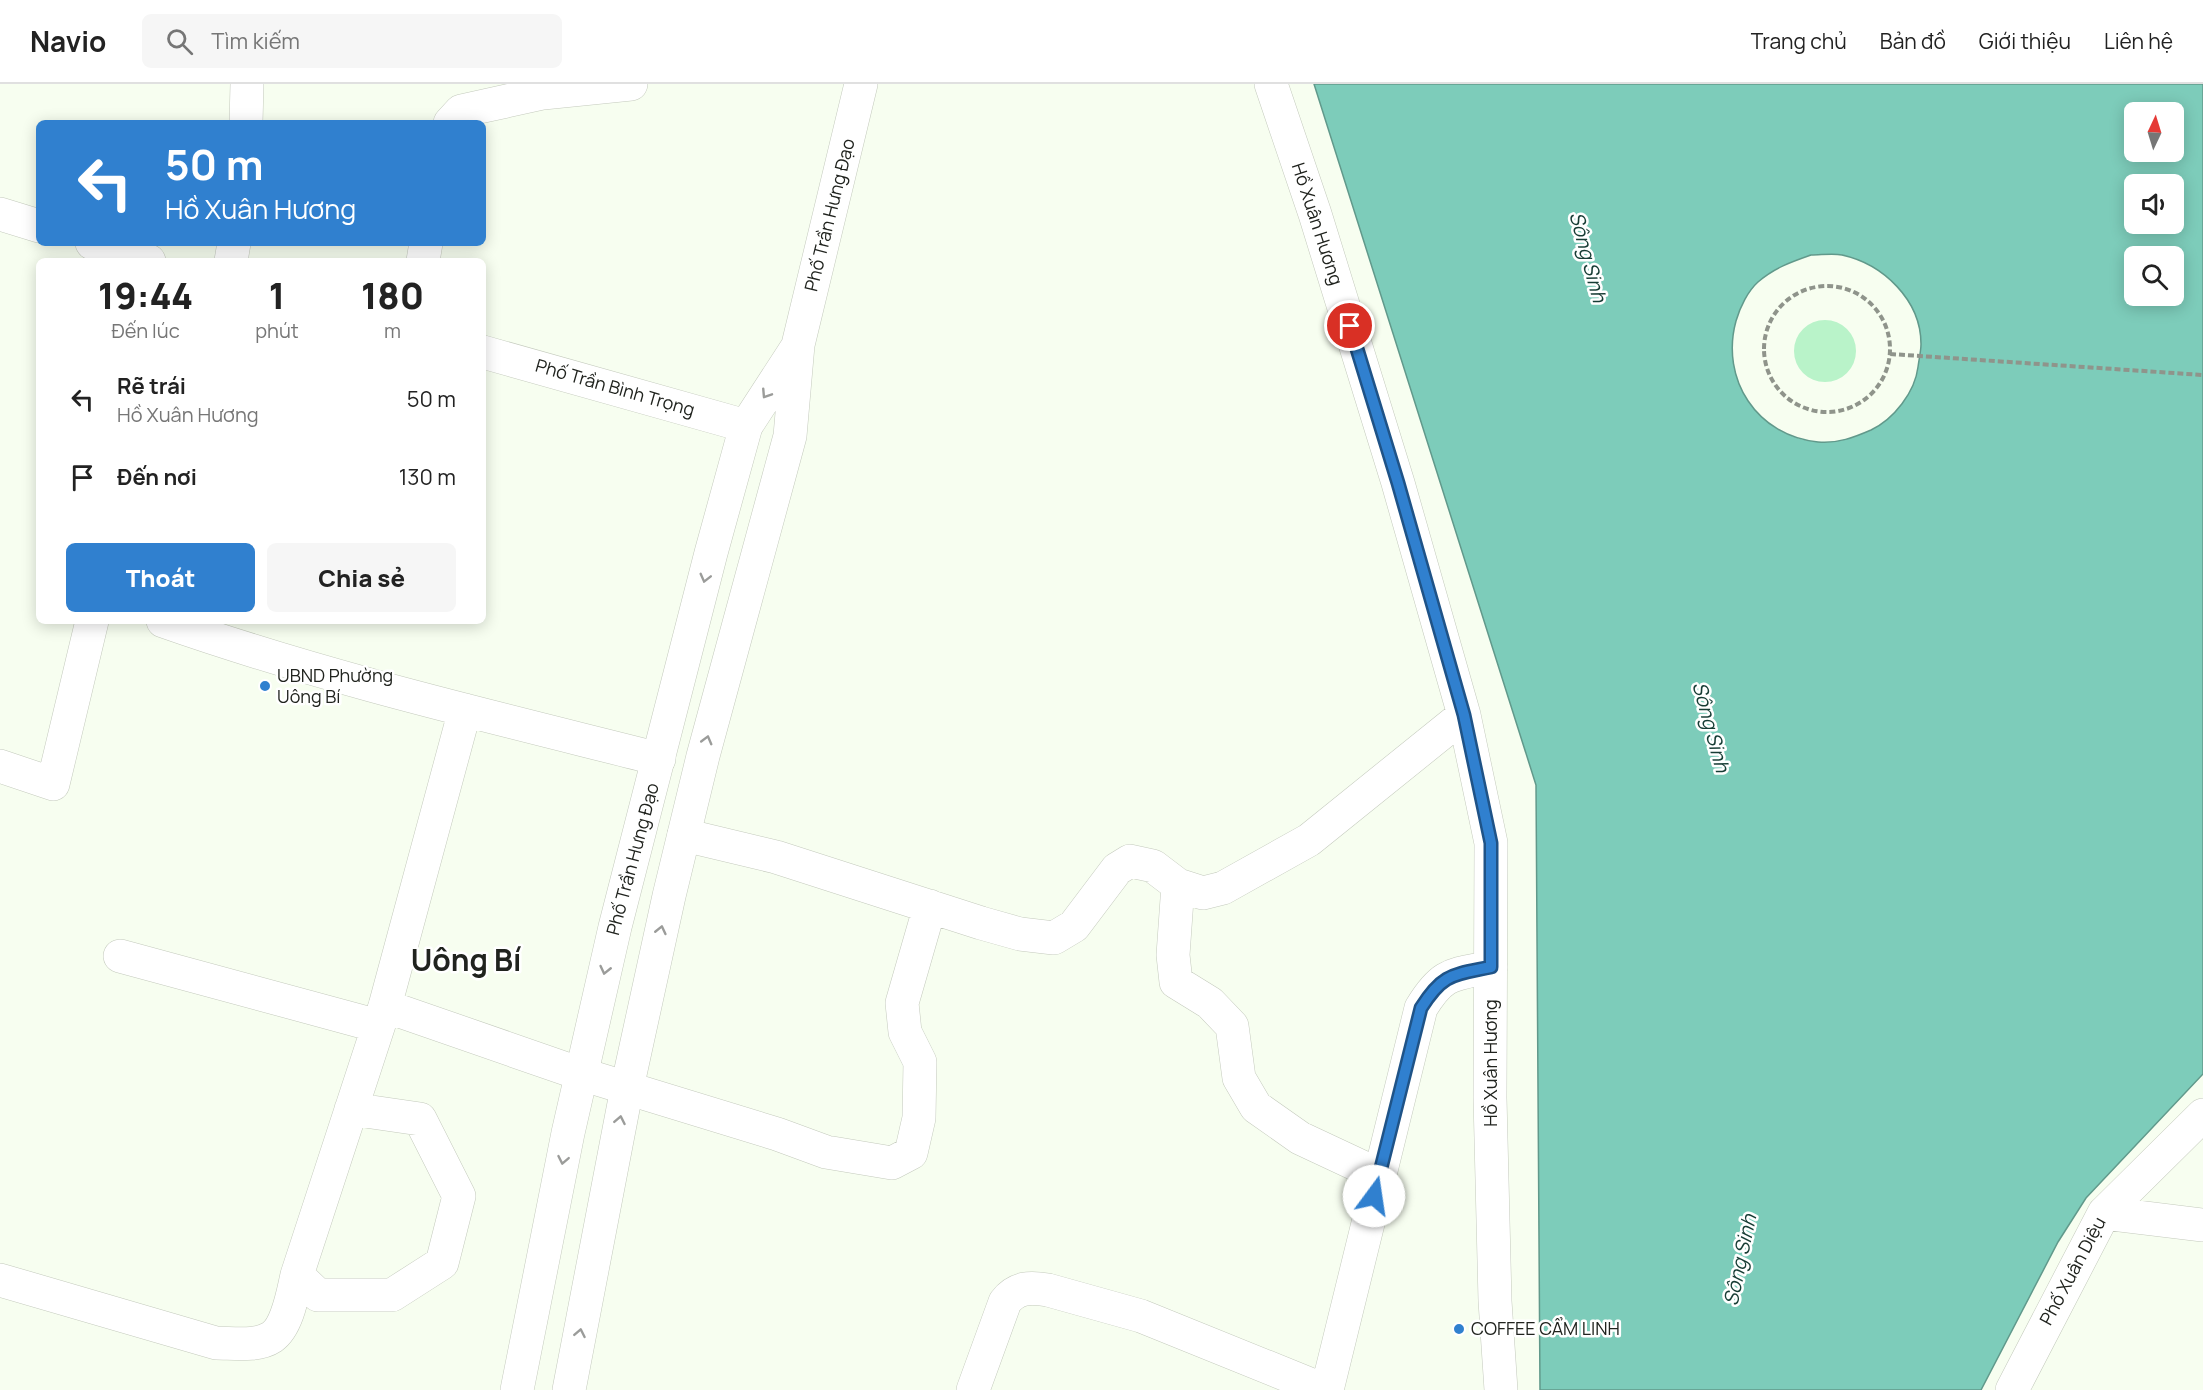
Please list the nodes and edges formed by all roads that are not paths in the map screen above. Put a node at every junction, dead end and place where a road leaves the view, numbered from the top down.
1 (247, 84) edge
2 (631, 84) edge
3 (861, 84) edge
4 (1271, 84) edge
5 (246, 120) edge
6 (453, 120) edge
7 (0, 213) edge
8 (36, 225) edge
9 (102, 246) edge
10 (140, 258) edge
11 (798, 345) junction
12 (486, 353) edge
13 (746, 426) junction
14 (91, 624) edge
15 (172, 624) edge
16 (465, 710) junction
17 (1464, 715) junction
18 (659, 759) junction
19 (0, 766) edge
20 (684, 835) junction
21 (1178, 885) junction
22 (930, 906) junction
23 (120, 956) dead end
24 (1491, 967) junction
25 (381, 1016) junction
26 (581, 1074) junction
27 (627, 1088) junction
28 (351, 1109) junction
29 (2203, 1114) edge
30 (1379, 1175) junction
31 (2104, 1212) junction
32 (2203, 1225) edge
33 (297, 1275) junction
34 (0, 1280) edge
35 (517, 1390) edge
36 (569, 1390) edge
37 (973, 1390) edge
38 (1326, 1390) edge
39 (1501, 1390) edge
40 (2012, 1390) edge

1 - 5 street
2 - 6 street
3 - 11 street, Phố Trần Hưng Đạo
4 - 17 street, Hồ Xuân Hương
7 - 8 street
9 - 10 street
11 -> 13 street, Phố Trần Hưng Đạo
20 -> 11 street, Phố Trần Hưng Đạo
12 - 13 street, Phố Trần Bình Trọng
13 -> 18 street, Phố Trần Hưng Đạo
14 - 19 street
15 - 16 street
16 - 18 street
16 - 25 street
17 - 21 street
17 - 24 street, Hồ Xuân Hương
18 -> 26 street, Phố Trần Hưng Đạo
20 - 22 street
27 -> 20 street, Phố Trần Hưng Đạo
21 - 22 street
21 - 30 street
22 - 27 street
23 - 25 street
24 - 30 street
24 - 39 street, Hồ Xuân Hương
25 - 26 street
25 - 28 street
26 - 27 street
26 -> 35 street, Phố Trần Hưng Đạo
36 -> 27 street, Phố Trần Hưng Đạo
28 - 33 street
28 - 33 street
29 - 31 street, Phố Xuân Diệu
30 - 38 street
31 - 32 street
31 - 40 street, Phố Xuân Diệu
33 - 34 street
37 - 38 street

